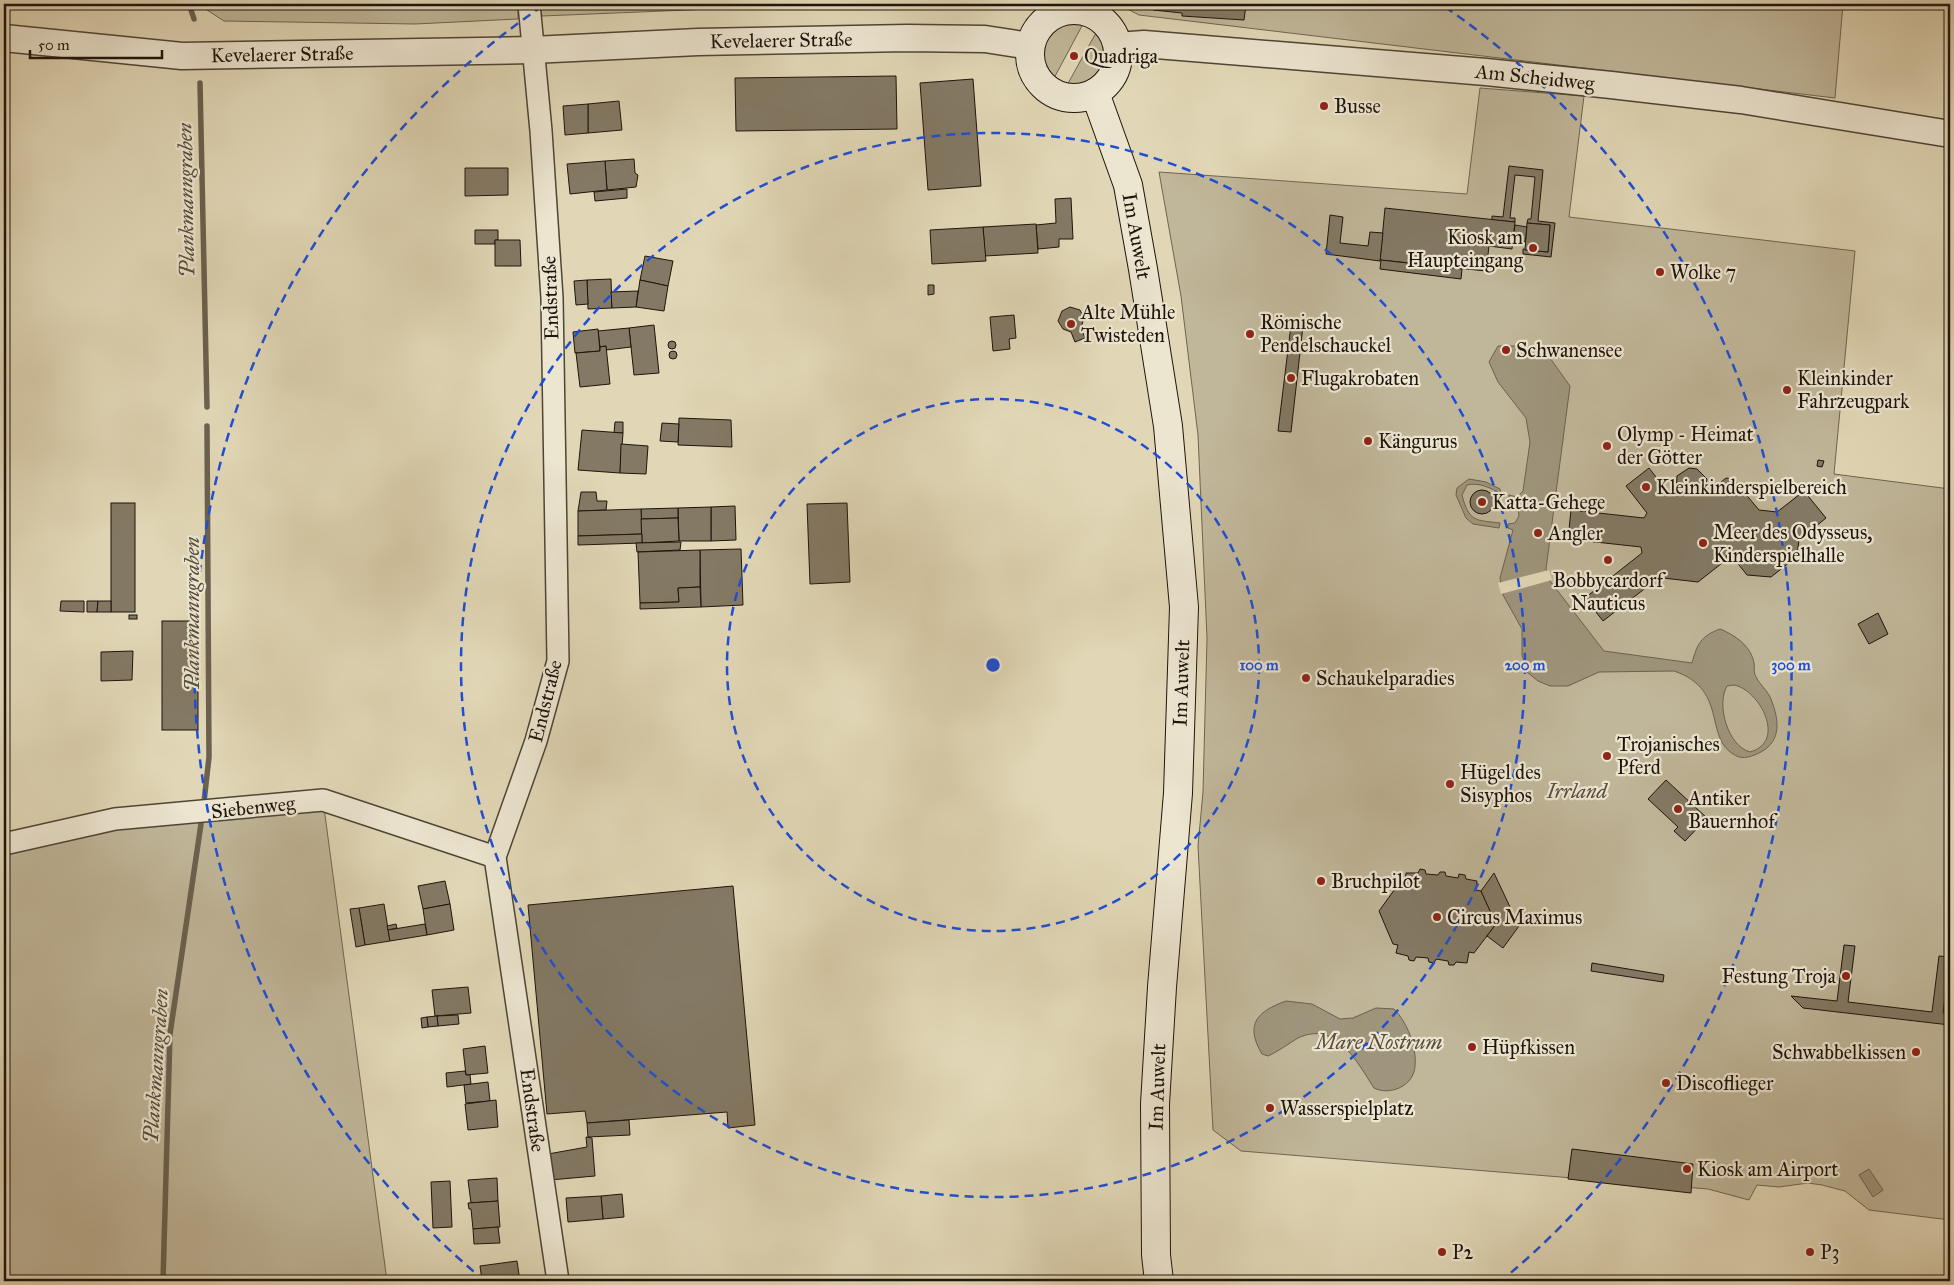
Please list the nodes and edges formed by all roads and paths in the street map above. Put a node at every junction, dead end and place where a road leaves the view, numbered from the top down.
1 (528, 4) edge
2 (1074, 7) edge
3 (4, 38) edge
4 (1030, 46) junction
5 (1117, 46) junction
6 (532, 50) junction
7 (1095, 93) junction
8 (1950, 134) edge
9 (4, 844) edge
10 (495, 857) junction
11 (558, 1281) edge
12 (1159, 1281) edge

1 - 6 street
2 - 4 main road
2 - 5 main road
3 - 6 street, Kevelaerer Straße
4 - 6 street, Kevelaerer Straße
4 - 7 main road
5 - 7 main road
5 - 8 street, Am Scheidweg
6 - 10 street, Endstraße
7 - 12 main road, Im Auwelt
9 - 10 street, Siebenweg
10 - 11 street, Endstraße

